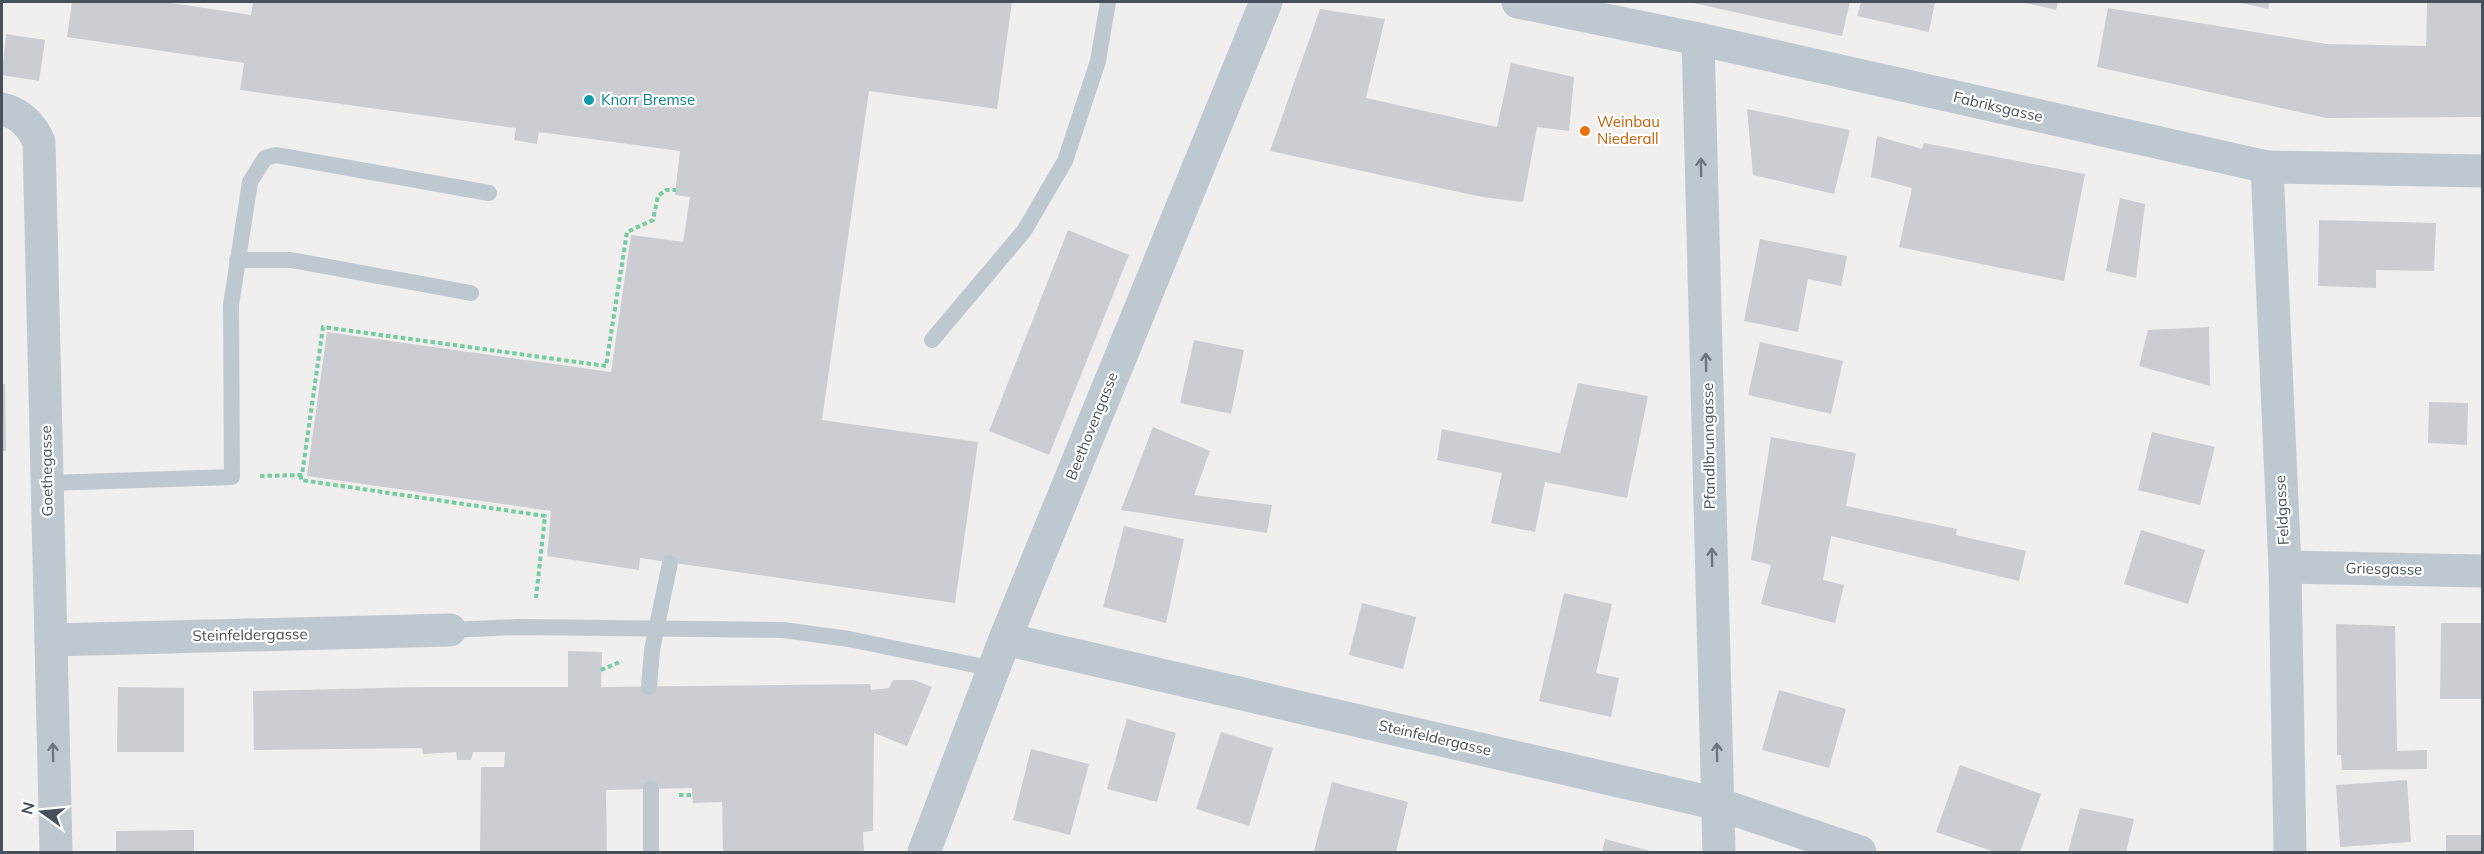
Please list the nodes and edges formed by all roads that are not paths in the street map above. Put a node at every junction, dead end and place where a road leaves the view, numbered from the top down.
1 (1108, 2) edge
2 (1266, 2) edge
3 (1518, 2) edge
4 (1698, 39) junction
5 (2, 109) edge
6 (2267, 167) junction
7 (2482, 171) edge
8 (489, 193) dead end
9 (237, 260) junction
10 (471, 293) dead end
11 (932, 340) dead end
12 (48, 483) junction
13 (670, 562) dead end
14 (2285, 567) junction
15 (2482, 571) edge
16 (656, 628) junction
17 (450, 630) joint
18 (1005, 639) junction
19 (51, 640) junction
20 (994, 669) junction
21 (649, 687) dead end
22 (651, 789) dead end
23 (1718, 804) junction
24 (56, 852) edge
25 (651, 852) edge
26 (924, 852) edge
27 (1719, 852) edge
28 (1860, 852) edge
29 (2290, 852) edge

1 - 11 lane
2 - 18 street, Beethovengasse
3 - 4 street, Fabriksgasse
4 - 6 street, Fabriksgasse
23 -> 4 street, Pfandlbrunngasse
5 - 12 street, Goethegasse
6 - 7 street, Fabriksgasse
6 - 14 street, Feldgasse
8 - 9 lane
9 - 10 lane
9 - 12 lane
12 - 19 street, Goethegasse
13 - 16 lane
14 - 15 street, Griesgasse
14 - 29 street, Feldgasse
16 - 17 lane
16 - 20 lane
16 - 21 lane
17 - 19 street, Steinfeldergasse
18 - 20 street, Beethovengasse
18 - 23 street, Steinfeldergasse
24 -> 19 street, Goethegasse
20 - 26 street, Beethovengasse
22 - 25 lane
23 - 27 street, Pfandlbrunngasse
23 - 28 street, Steinfeldergasse

